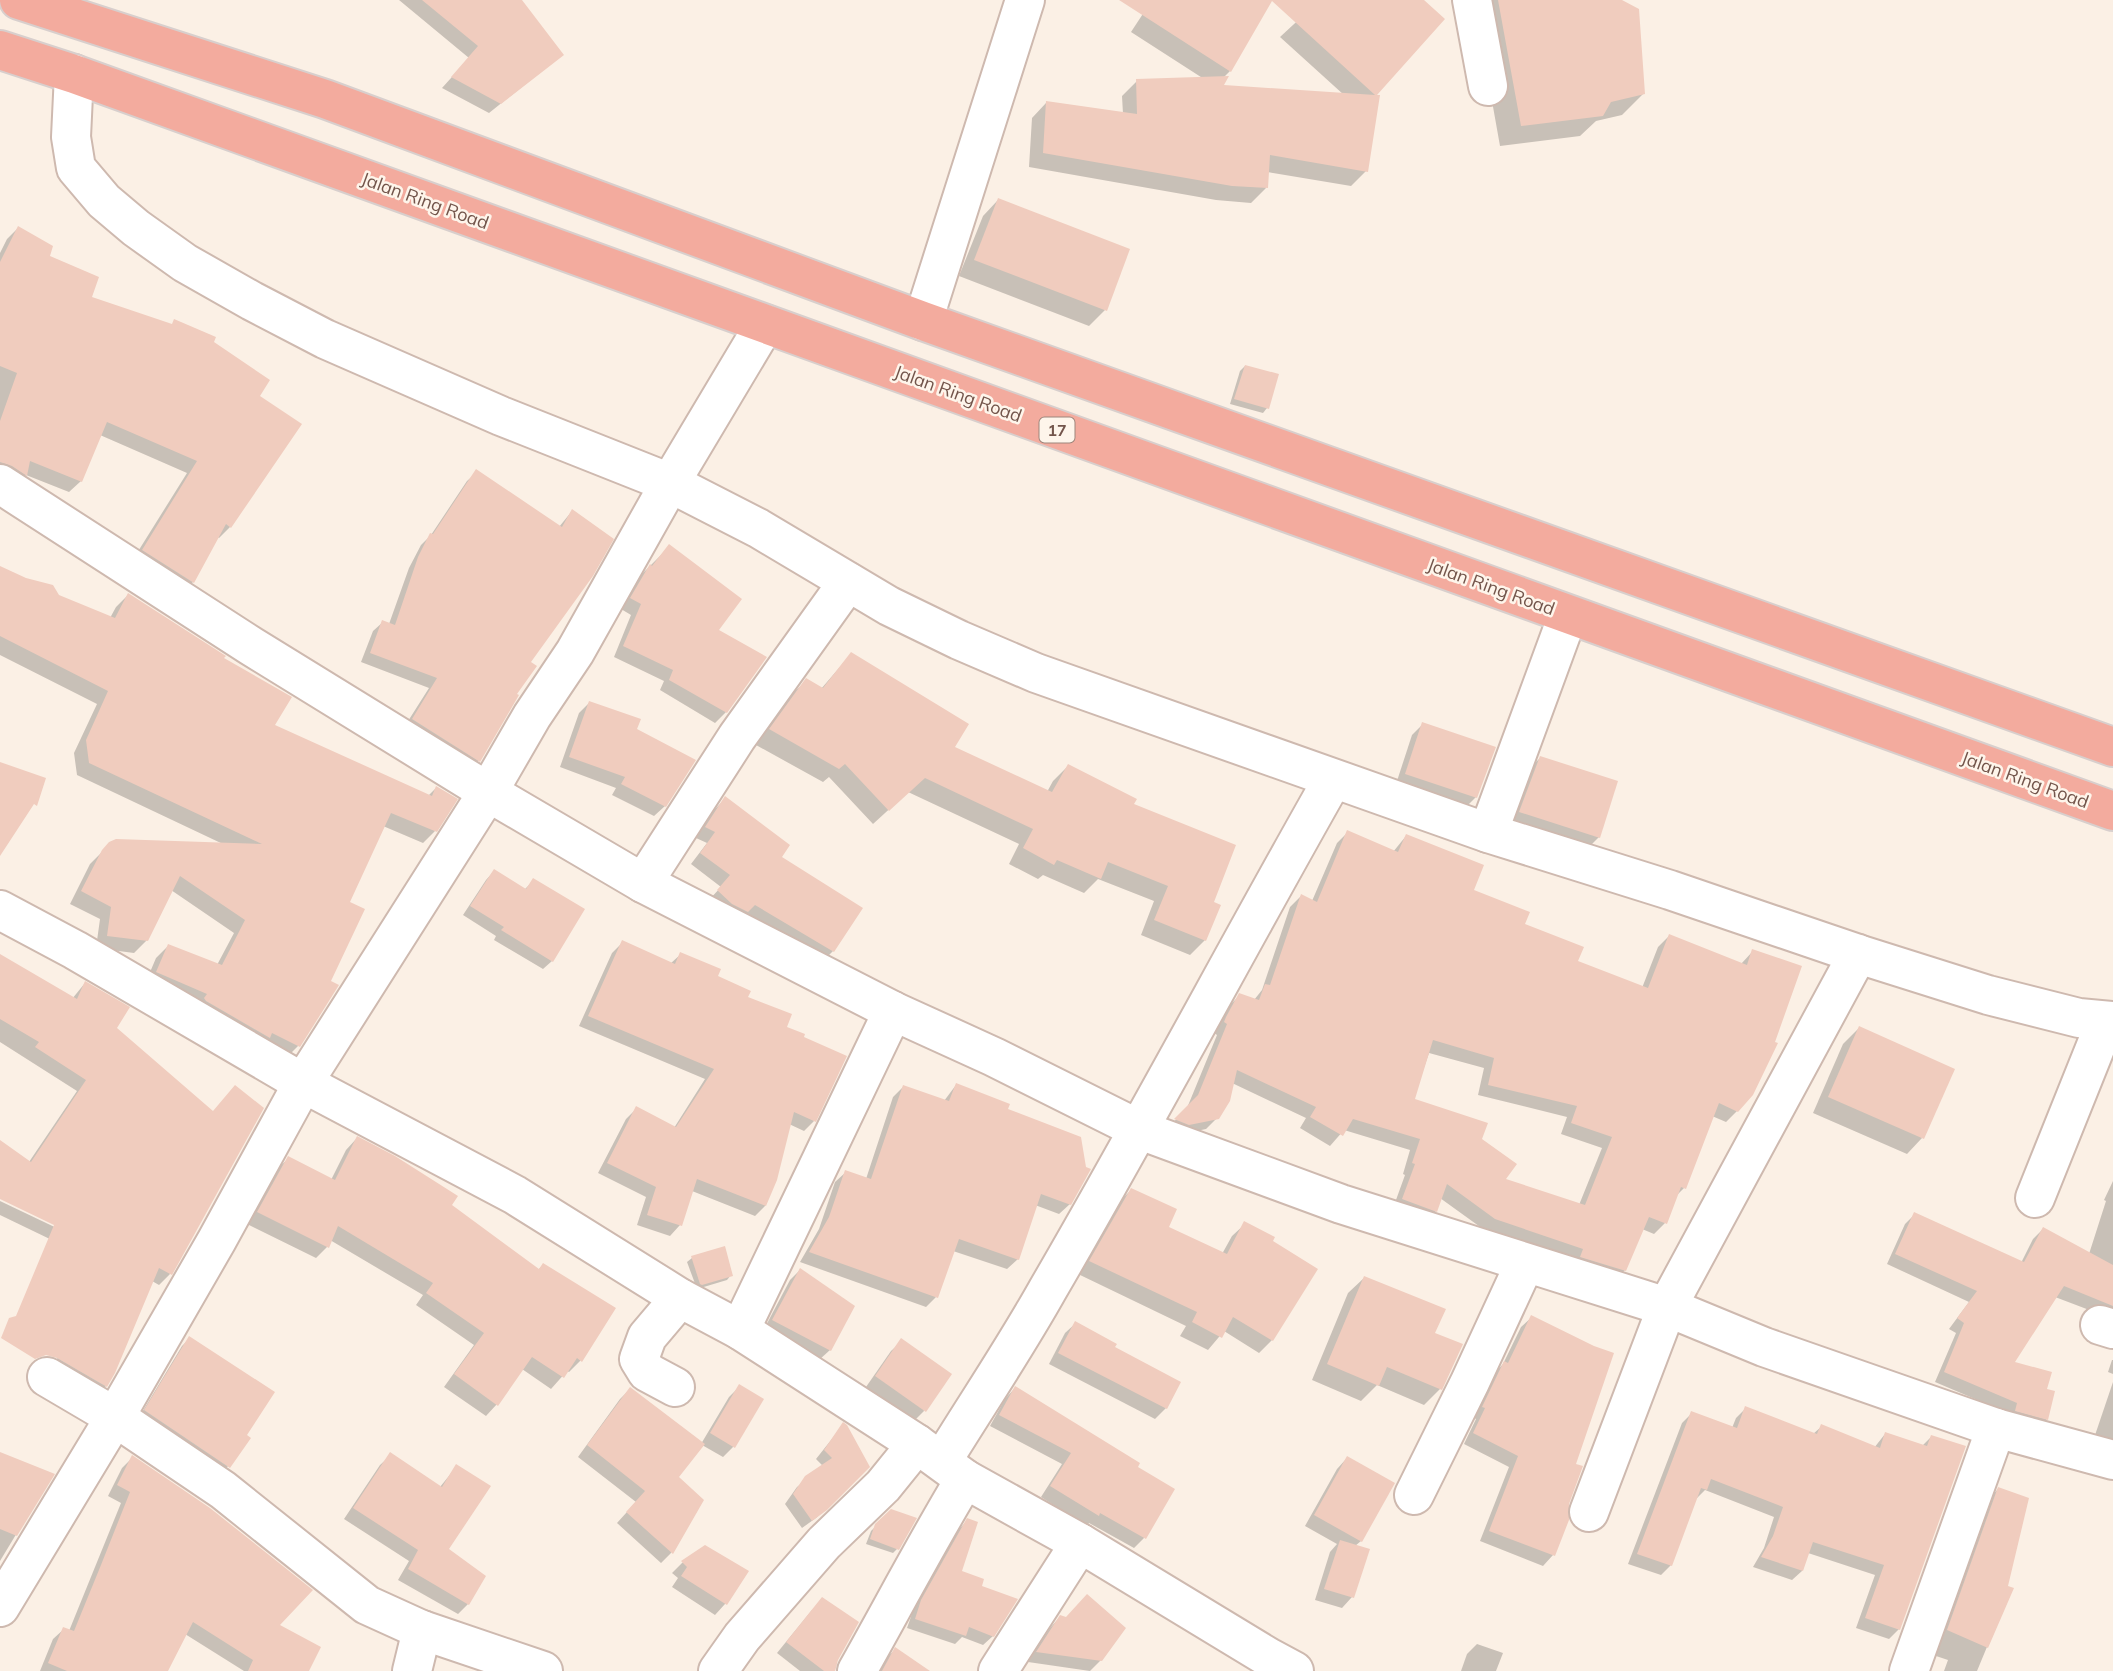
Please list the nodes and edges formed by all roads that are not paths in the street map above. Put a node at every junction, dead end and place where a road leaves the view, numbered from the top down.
1 (19, 0) edge
2 (1025, 0) edge
3 (1472, 0) edge
4 (0, 50) edge
5 (74, 74) junction
6 (1488, 86) dead end
7 (923, 321) junction
8 (765, 324) junction
9 (670, 482) junction
10 (0, 484) edge
11 (849, 582) junction
12 (1568, 615) junction
13 (1967, 695) junction
14 (2113, 747) edge
15 (1949, 753) junction
16 (1333, 779) junction
17 (488, 792) junction
18 (2113, 811) edge
19 (1488, 833) junction
20 (643, 883) junction
21 (3, 918) edge
22 (1858, 954) junction
23 (893, 1011) junction
24 (2109, 1021) edge
25 (303, 1083) junction
26 (1140, 1130) junction
27 (2035, 1198) dead end
28 (1525, 1263) junction
29 (680, 1298) junction
30 (1667, 1307) junction
31 (740, 1330) junction
32 (47, 1377) dead end
33 (675, 1387) dead end
34 (115, 1417) junction
35 (1996, 1428) junction
36 (2113, 1460) edge
37 (941, 1461) junction
38 (1414, 1495) dead end
39 (1589, 1512) dead end
40 (1080, 1543) junction
41 (0, 1607) edge
42 (422, 1630) junction
43 (412, 1671) edge
44 (543, 1671) edge
45 (718, 1671) edge
46 (857, 1671) edge
47 (998, 1671) edge
48 (1294, 1671) edge
49 (1909, 1671) edge

1 - 7 highway
2 - 7 street
3 - 6 street
4 - 5 highway, Jalan Ring Road / 17
5 - 8 highway, Jalan Ring Road / 17
5 - 9 street
7 - 13 highway
8 - 9 street
8 - 12 highway, Jalan Ring Road / 17
9 - 11 street
9 - 17 street
10 - 17 street
11 - 16 street
11 - 20 street
12 - 15 highway, Jalan Ring Road / 17
12 - 19 street
13 - 14 highway
13 - 15 highway
15 - 18 highway, Jalan Ring Road / 17
16 - 19 street
16 - 26 street
17 - 20 street
17 - 25 street
19 - 22 street
20 - 23 street
21 - 25 street
22 - 24 street
22 - 30 street
23 - 26 street
23 - 31 street
24 - 27 street
25 - 29 street
25 - 34 street
26 - 28 street
26 - 37 street
28 - 30 street
28 - 38 street
29 - 31 street
29 - 33 street
30 - 35 street
30 - 39 street
31 - 37 street
32 - 34 street
34 - 41 street
34 - 42 street
35 - 36 street
35 - 49 street
37 - 40 street
37 - 45 street
37 - 46 street
40 - 47 street
40 - 48 street
42 - 43 street
42 - 44 street

